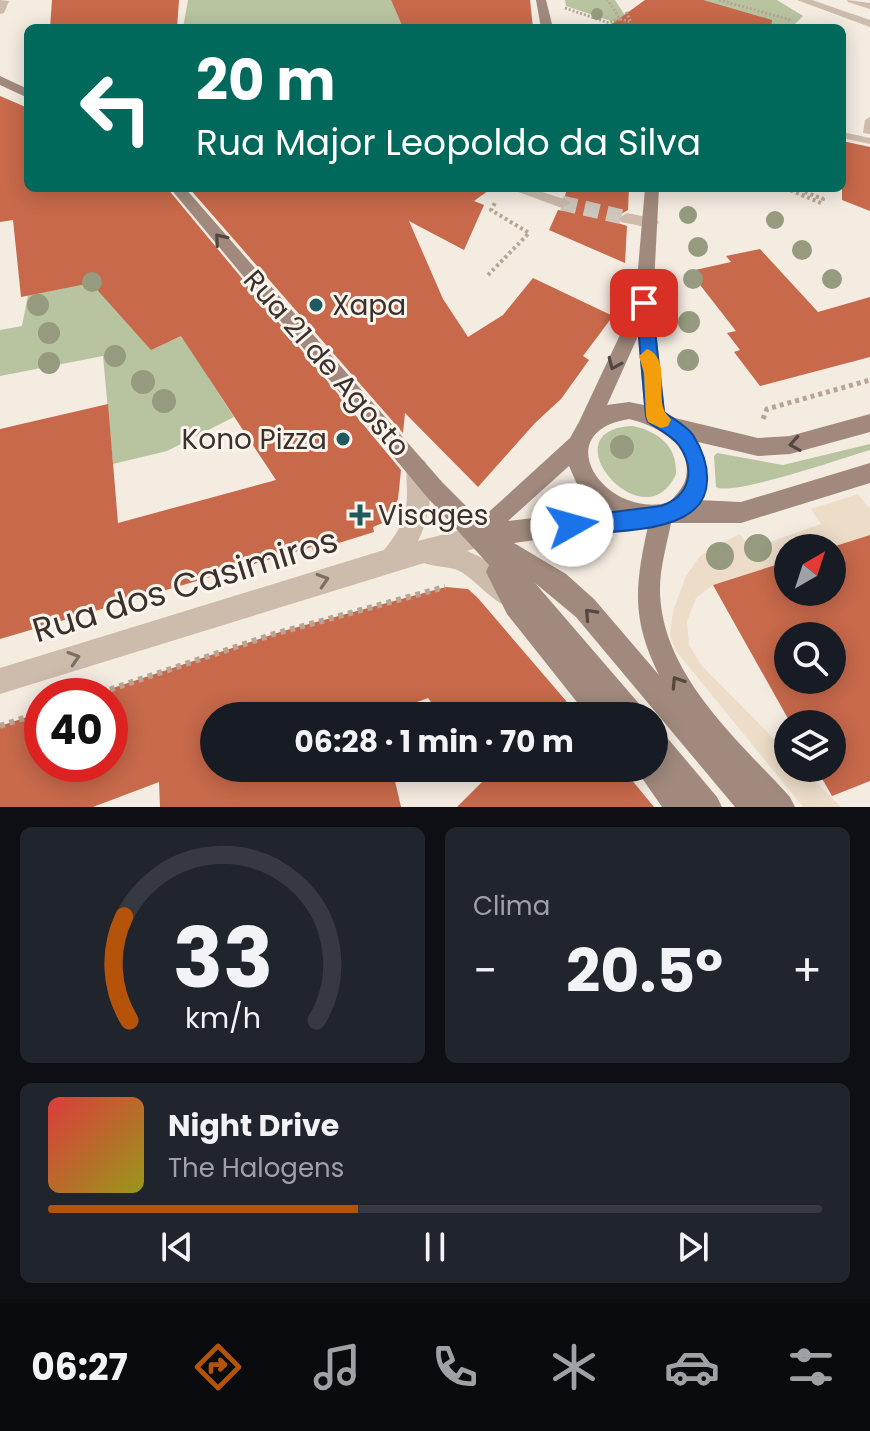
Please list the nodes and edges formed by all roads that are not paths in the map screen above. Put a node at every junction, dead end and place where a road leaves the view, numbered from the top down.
1 (541, 0) edge
2 (802, 0) edge
3 (851, 0) edge
4 (3, 1) edge
5 (870, 6) edge
6 (0, 11) edge
7 (546, 24) edge
8 (870, 24) edge
9 (0, 80) edge
10 (24, 92) edge
11 (870, 120) edge
12 (870, 131) edge
13 (846, 136) edge
14 (870, 141) edge
15 (180, 192) edge
16 (507, 192) edge
17 (652, 192) edge
18 (562, 203) tunnel mouth
19 (627, 218) tunnel mouth
20 (651, 223) junction
21 (644, 303) junction
22 (664, 421) junction
23 (870, 423) edge
24 (583, 435) junction
25 (417, 468) junction
26 (870, 473) edge
27 (662, 514) junction
28 (480, 536) junction
29 (392, 559) junction
30 (516, 605) junction
31 (0, 681) edge
32 (594, 702) edge
33 (611, 702) edge
34 (619, 702) edge
35 (668, 774) edge
36 (668, 780) edge
37 (681, 807) edge
38 (707, 807) edge
39 (754, 807) edge
40 (780, 807) edge

1 - 7 street
2 - 8 street
3 - 5 lane
4 - 6 street
9 - 10 street
11 - 12 lane
13 - 14 lane
25 -> 15 street, Rua 21 de Agosto
16 - 18 street
17 - 20 street
19 - 20 street
20 - 21 street
21 - 22 street
21 -> 24 street
23 -> 22 street
22 - 24 street
22 - 27 street
24 - 27 street
24 - 28 street
25 - 28 street, Rua 21 de Agosto
25 - 29 street
26 - 27 street
27 - 28 street
40 -> 27 street
28 - 29 street, Rua dos Casimiros
28 - 30 street, Rua 21 de Agosto
28 - 34 street, Rua 21 de Agosto
39 -> 28 street, Rua 21 de Agosto
29 - 30 street, Rua dos Casimiros
31 -> 29 street, Rua dos Casimiros
30 - 32 street, Rua 21 de Agosto
30 - 33 street, Rua dos Casimiros
35 - 38 street
36 - 37 street

